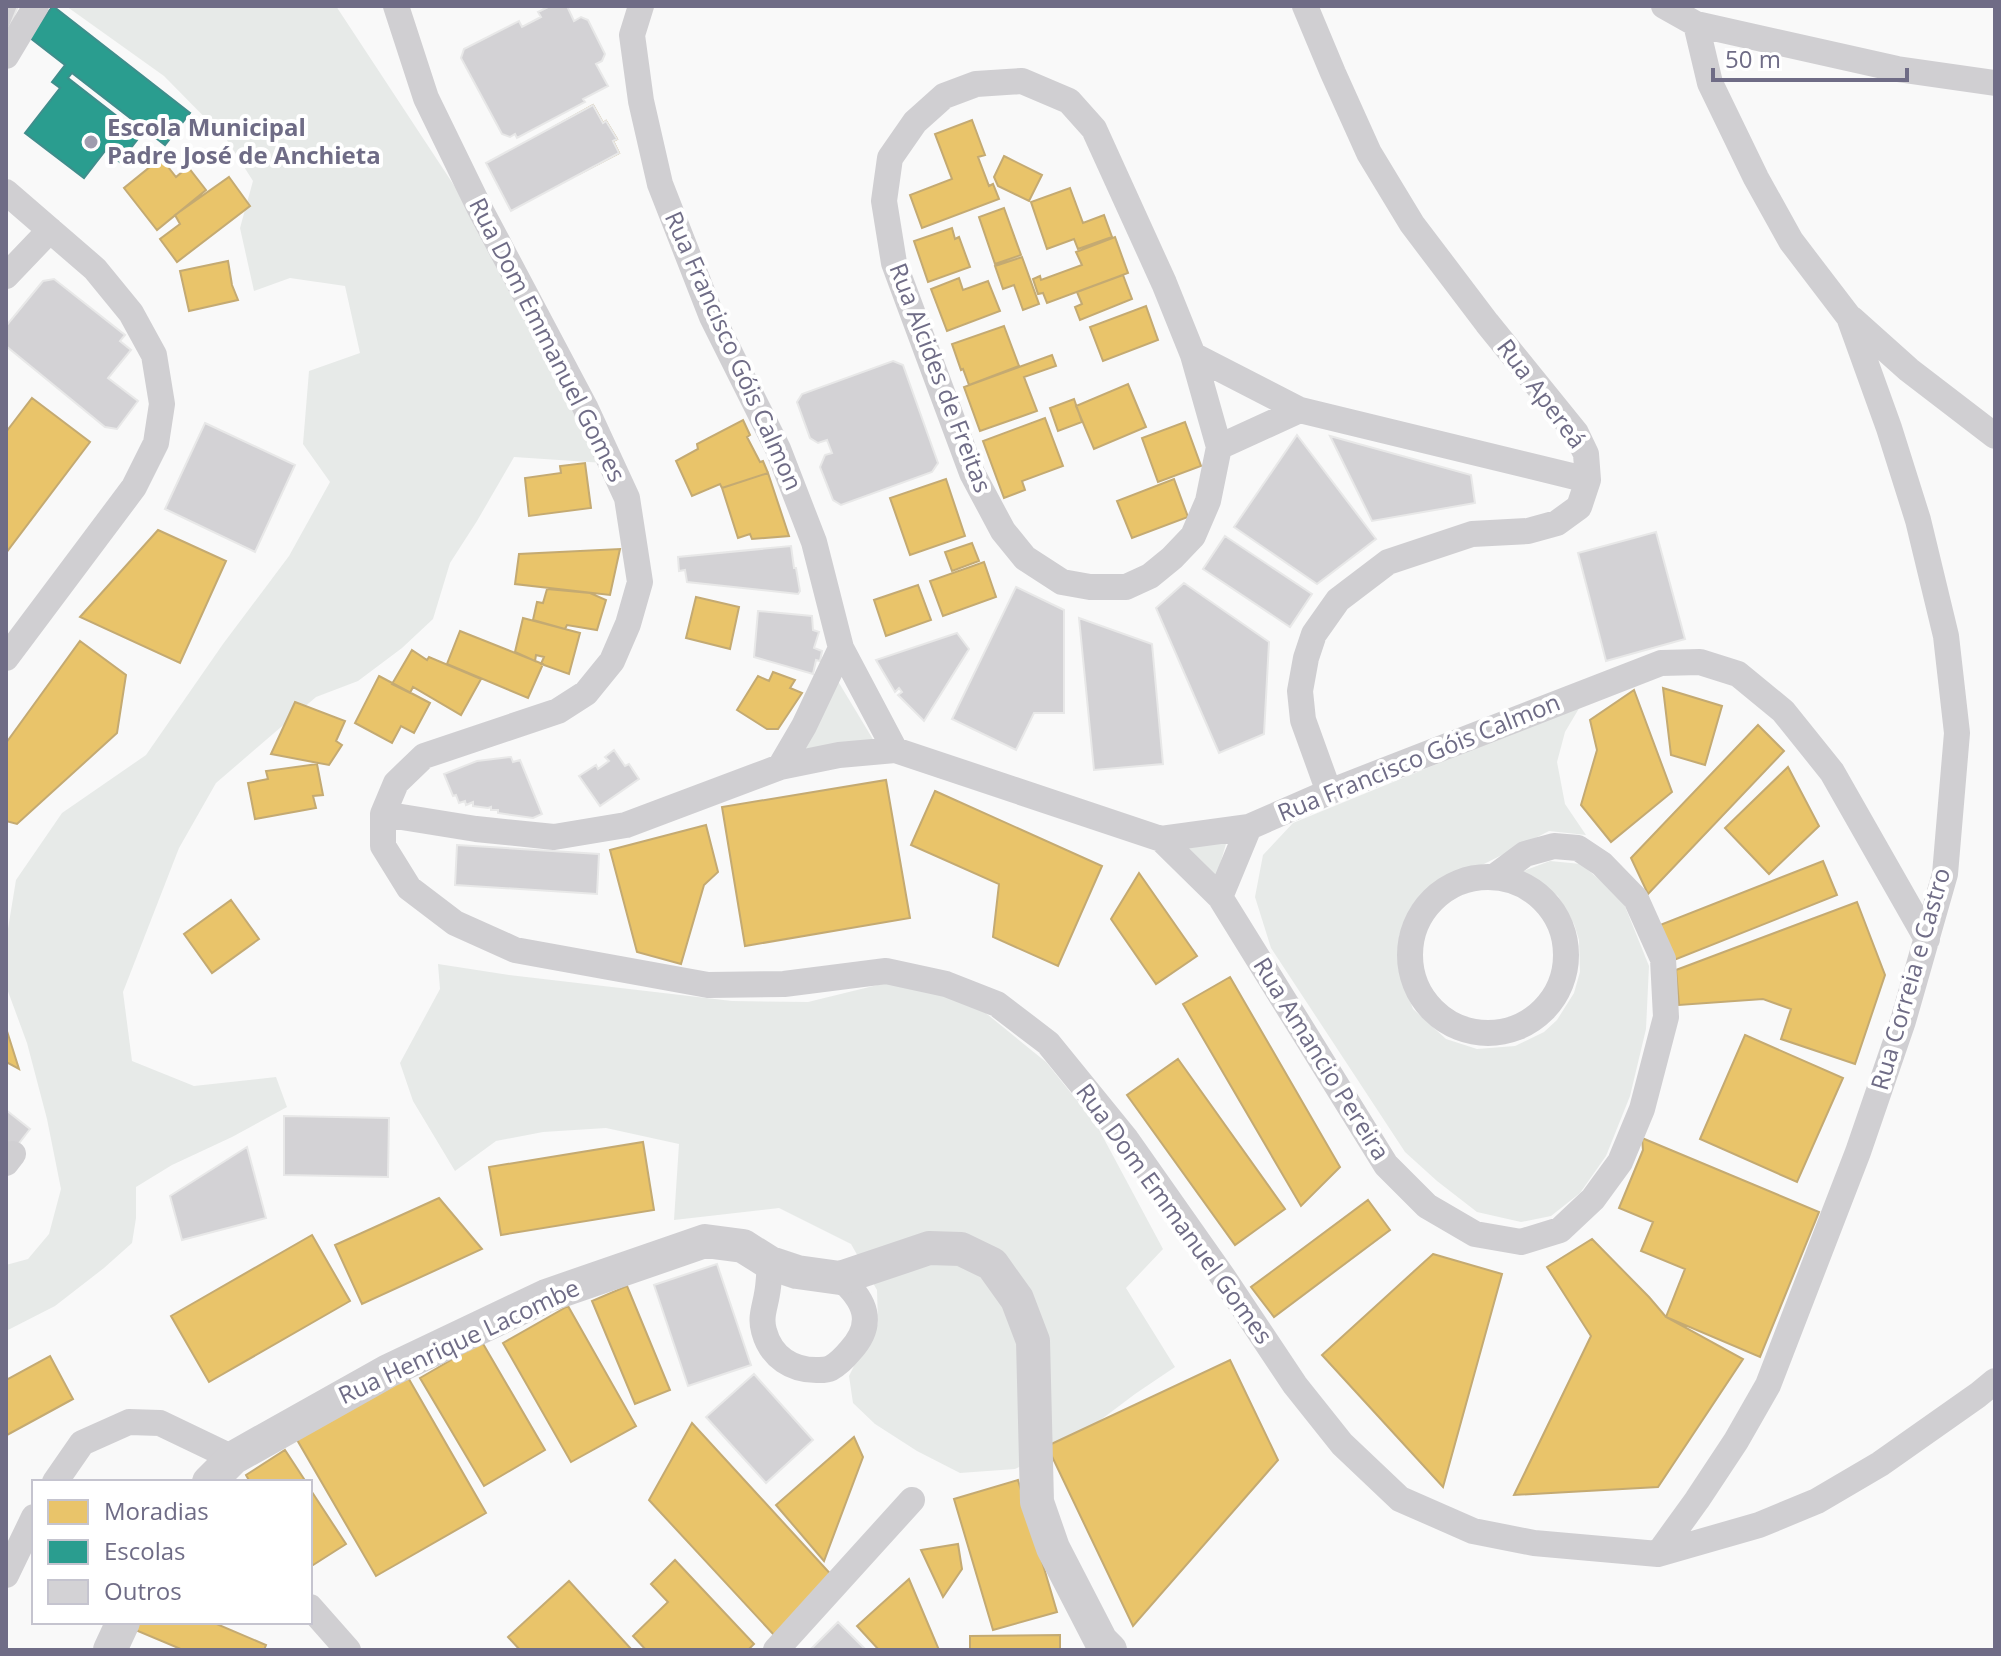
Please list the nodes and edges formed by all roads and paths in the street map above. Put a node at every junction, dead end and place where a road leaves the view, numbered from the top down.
1 (36, 6) edge
2 (396, 6) edge
3 (641, 6) edge
4 (1305, 6) edge
5 (1664, 6) edge
6 (1696, 24) junction
7 (6, 56) edge
8 (1995, 83) edge
9 (6, 192) edge
10 (50, 230) junction
11 (6, 276) edge
12 (1849, 317) junction
13 (1193, 355) junction
14 (1300, 410) junction
15 (1995, 436) edge
16 (1219, 447) junction
17 (1588, 480) junction
18 (841, 648) junction
19 (6, 658) edge
20 (895, 750) junction
21 (780, 767) junction
22 (1329, 792) junction
23 (383, 814) junction
24 (1249, 827) junction
25 (1161, 839) junction
26 (1494, 877) junction
27 (1220, 897) junction
28 (1927, 939) junction
29 (770, 1263) junction
30 (840, 1278) junction
31 (1995, 1381) edge
32 (233, 1458) junction
33 (56, 1480) edge
34 (211, 1480) edge
35 (912, 1500) dead end
36 (32, 1521) edge
37 (1658, 1554) junction
38 (6, 1575) edge
39 (312, 1609) edge
40 (122, 1624) edge
41 (1103, 1647) edge
42 (110, 1650) edge
43 (348, 1650) edge
44 (776, 1650) edge

1 - 7 street
2 - 23 street, Rua Dom Emmanuel Gomes
3 - 18 street, Rua Francisco Góis Calmon
4 - 17 street, Rua Apereá
5 - 6 street
6 - 8 street
6 - 12 street, Rua Correia e Castro
9 - 10 street
10 - 11 street
10 - 19 street
12 - 15 street
12 - 28 street, Rua Correia e Castro
13 - 14 street
13 - 16 street, Rua Alcides de Freitas
13 - 16 street, Rua Alcides de Freitas
14 - 16 street
14 - 17 street
17 - 22 street, Rua Apereá
18 - 20 street, Rua Francisco Góis Calmon
18 - 21 street
20 - 21 street
20 - 25 street, Rua Francisco Góis Calmon
21 - 23 street
22 - 24 street, Rua Francisco Góis Calmon
22 - 28 street, Rua Francisco Góis Calmon
23 - 37 street, Rua Dom Emmanuel Gomes
24 - 25 street, Rua Francisco Góis Calmon
24 - 27 street
25 - 27 street, Rua Amancio Pereira
26 - 26 street, Rua Amancio Pereira
26 - 27 street, Rua Amancio Pereira
28 - 37 street, Rua Correia e Castro
29 - 30 street, Rua Henrique Lacombe
29 - 30 street
29 - 32 street, Rua Henrique Lacombe
30 - 41 street, Rua Henrique Lacombe
31 - 37 street
32 - 33 street
32 - 34 street, Rua Henrique Lacombe
35 - 44 street
36 - 38 street
39 - 43 street
40 - 42 street

